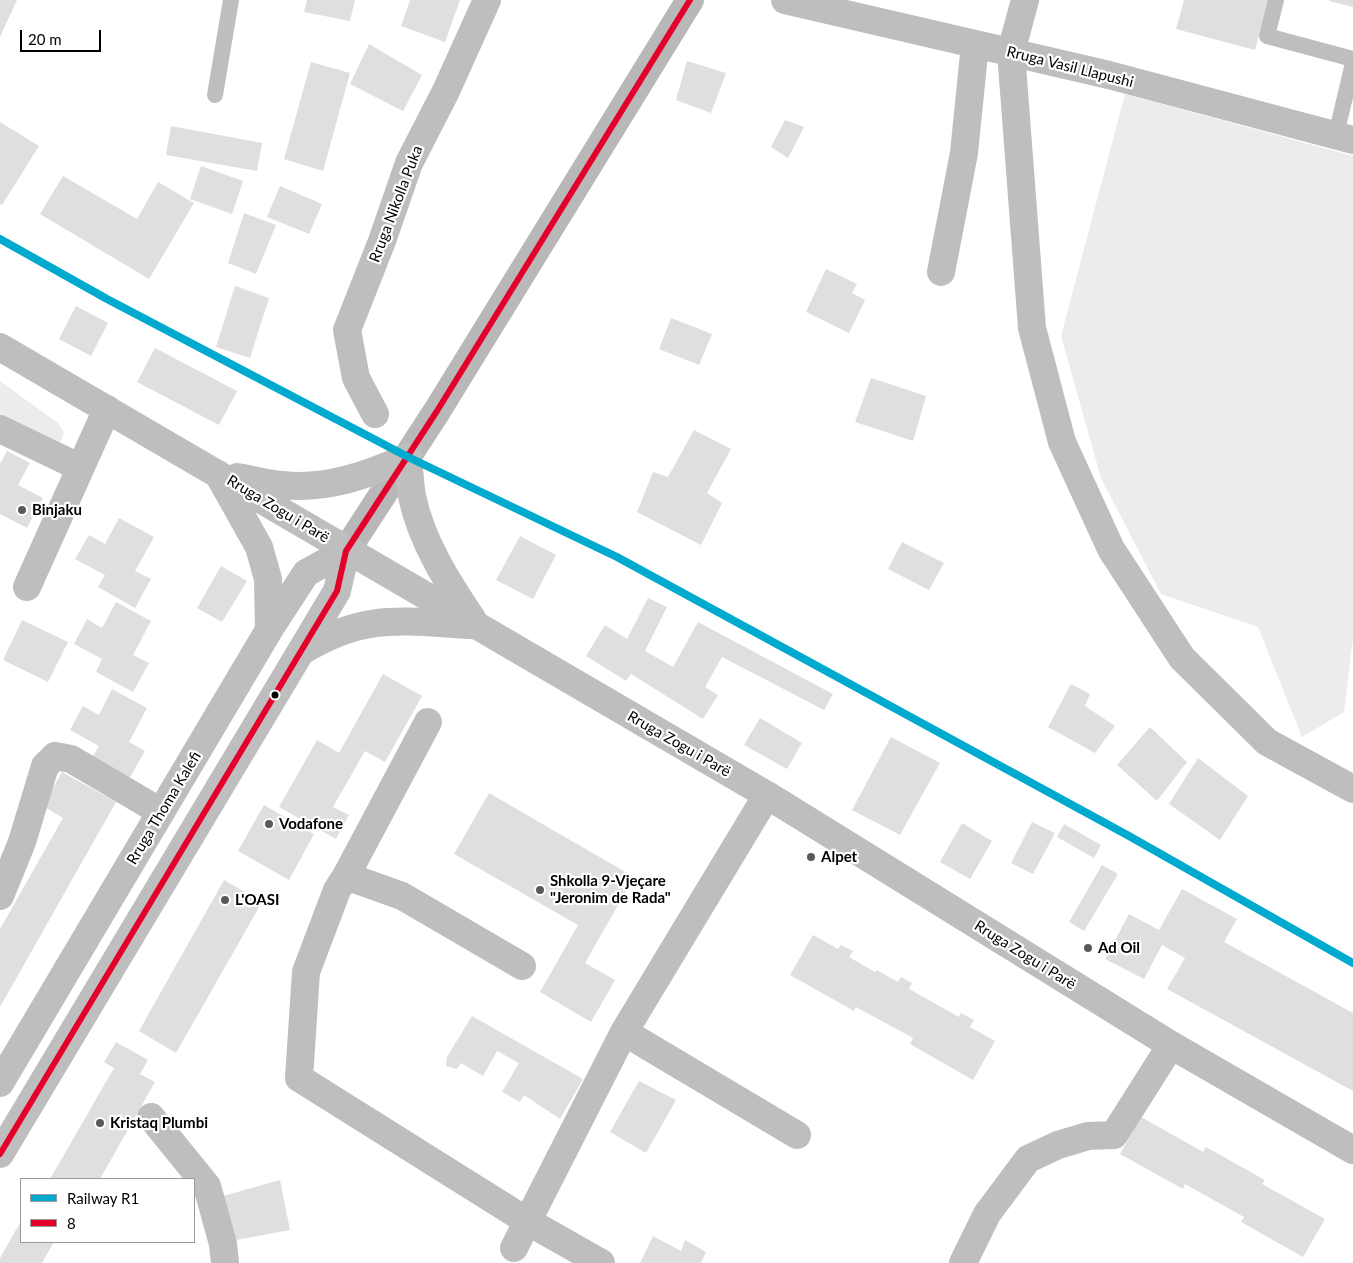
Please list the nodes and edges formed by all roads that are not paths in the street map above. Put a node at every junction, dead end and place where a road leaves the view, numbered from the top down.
1 (231, 0) edge
2 (487, 0) edge
3 (690, 0) edge
4 (786, 0) edge
5 (1025, 0) edge
6 (1276, 0) edge
7 (975, 44) junction
8 (1011, 52) junction
9 (1353, 61) edge
10 (215, 95) dead end
11 (1344, 138) edge
12 (941, 272) dead end
13 (0, 347) edge
14 (107, 410) junction
15 (375, 414) dead end
16 (0, 429) edge
17 (408, 458) junction
18 (79, 467) junction
19 (218, 473) junction
20 (346, 551) junction
21 (27, 587) dead end
22 (477, 626) junction
23 (269, 630) junction
24 (302, 651) junction
25 (428, 722) dead end
26 (1353, 789) edge
27 (768, 795) junction
28 (162, 812) junction
29 (346, 876) junction
30 (0, 896) edge
31 (522, 966) dead end
32 (624, 1032) junction
33 (1171, 1045) junction
34 (0, 1083) edge
35 (151, 1117) dead end
36 (797, 1135) dead end
37 (1353, 1150) edge
38 (0, 1154) edge
39 (528, 1221) junction
40 (514, 1248) dead end
41 (225, 1263) edge
42 (601, 1263) edge
43 (963, 1263) edge

1 - 10 lane
2 - 15 street, Rruga Nikolla Puka
3 - 17 main road, Rruga Thoma Kalefi
4 - 7 street, Rruga Vasil Llapushi
5 - 8 street
6 - 9 lane
7 - 8 street, Rruga Vasil Llapushi
7 - 12 street
8 - 11 street, Rruga Vasil Llapushi
8 - 26 street
9 - 11 lane
13 - 14 street, Rruga Zogu i Parë
14 - 18 street
14 - 19 street, Rruga Zogu i Parë
16 - 18 street
17 - 19 street
17 - 20 main road, Rruga Thoma Kalefi
17 - 22 street
18 - 21 street
19 - 20 street, Rruga Zogu i Parë
19 - 23 street
20 - 22 street, Rruga Zogu i Parë
20 - 23 street, Rruga Thoma Kalefi
20 - 24 street, Rruga Thoma Kalefi
22 - 24 street
22 - 27 street, Rruga Zogu i Parë
23 - 28 street, Rruga Thoma Kalefi
24 - 38 street, Rruga Thoma Kalefi
25 - 29 street
27 - 32 street
27 - 33 street, Rruga Zogu i Parë
28 - 30 street
28 - 34 street, Rruga Thoma Kalefi
29 - 31 street
29 - 39 street
32 - 36 street
32 - 39 street
33 - 37 street, Rruga Zogu i Parë
33 - 43 street
35 - 41 street
39 - 40 street
39 - 42 street

